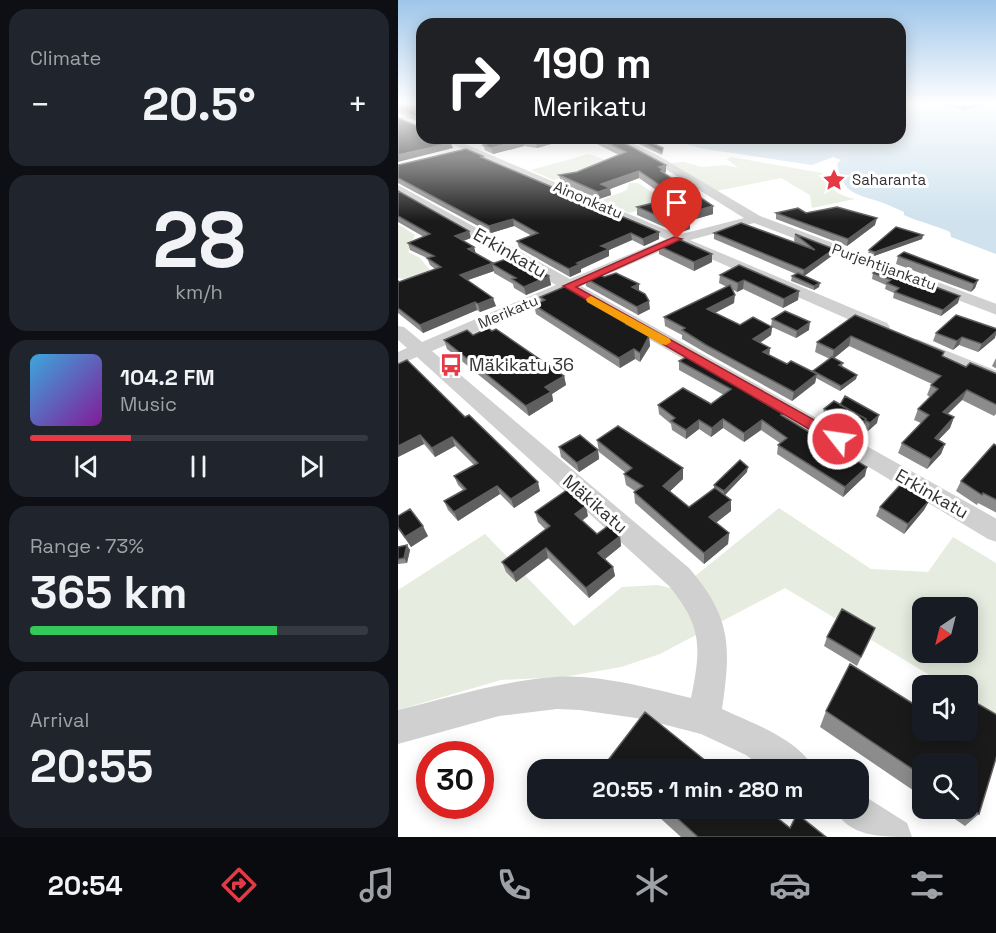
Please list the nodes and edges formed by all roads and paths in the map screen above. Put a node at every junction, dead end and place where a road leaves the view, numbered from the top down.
1 (457, 144) edge
2 (487, 144) edge
3 (626, 144) edge
4 (469, 149) junction
5 (449, 154) edge
6 (398, 188) edge
7 (755, 219) junction
8 (677, 239) junction
9 (568, 286) junction
10 (996, 310) edge
11 (398, 331) edge
12 (419, 350) junction
13 (398, 359) edge
14 (996, 378) edge
15 (996, 532) edge
16 (704, 718) junction
17 (398, 726) edge
18 (781, 759) edge
19 (868, 819) edge
20 (893, 837) edge

1 - 4 street, Ainonkatu
2 - 4 street
3 - 7 street, Purjehtijankatu
4 - 5 street
4 - 8 street, Ainonkatu
6 - 9 street, Erkinkatu
7 - 8 street, Merikatu
7 - 10 street, Purjehtijankatu
8 - 9 street, Merikatu
8 - 14 street, Ainonkatu
9 - 12 street, Merikatu
9 - 15 street, Erkinkatu
11 - 12 street, Mäkikatu
12 - 13 street, Merikatu
12 - 16 street, Mäkikatu
16 - 17 street
16 - 18 street
19 - 20 street

